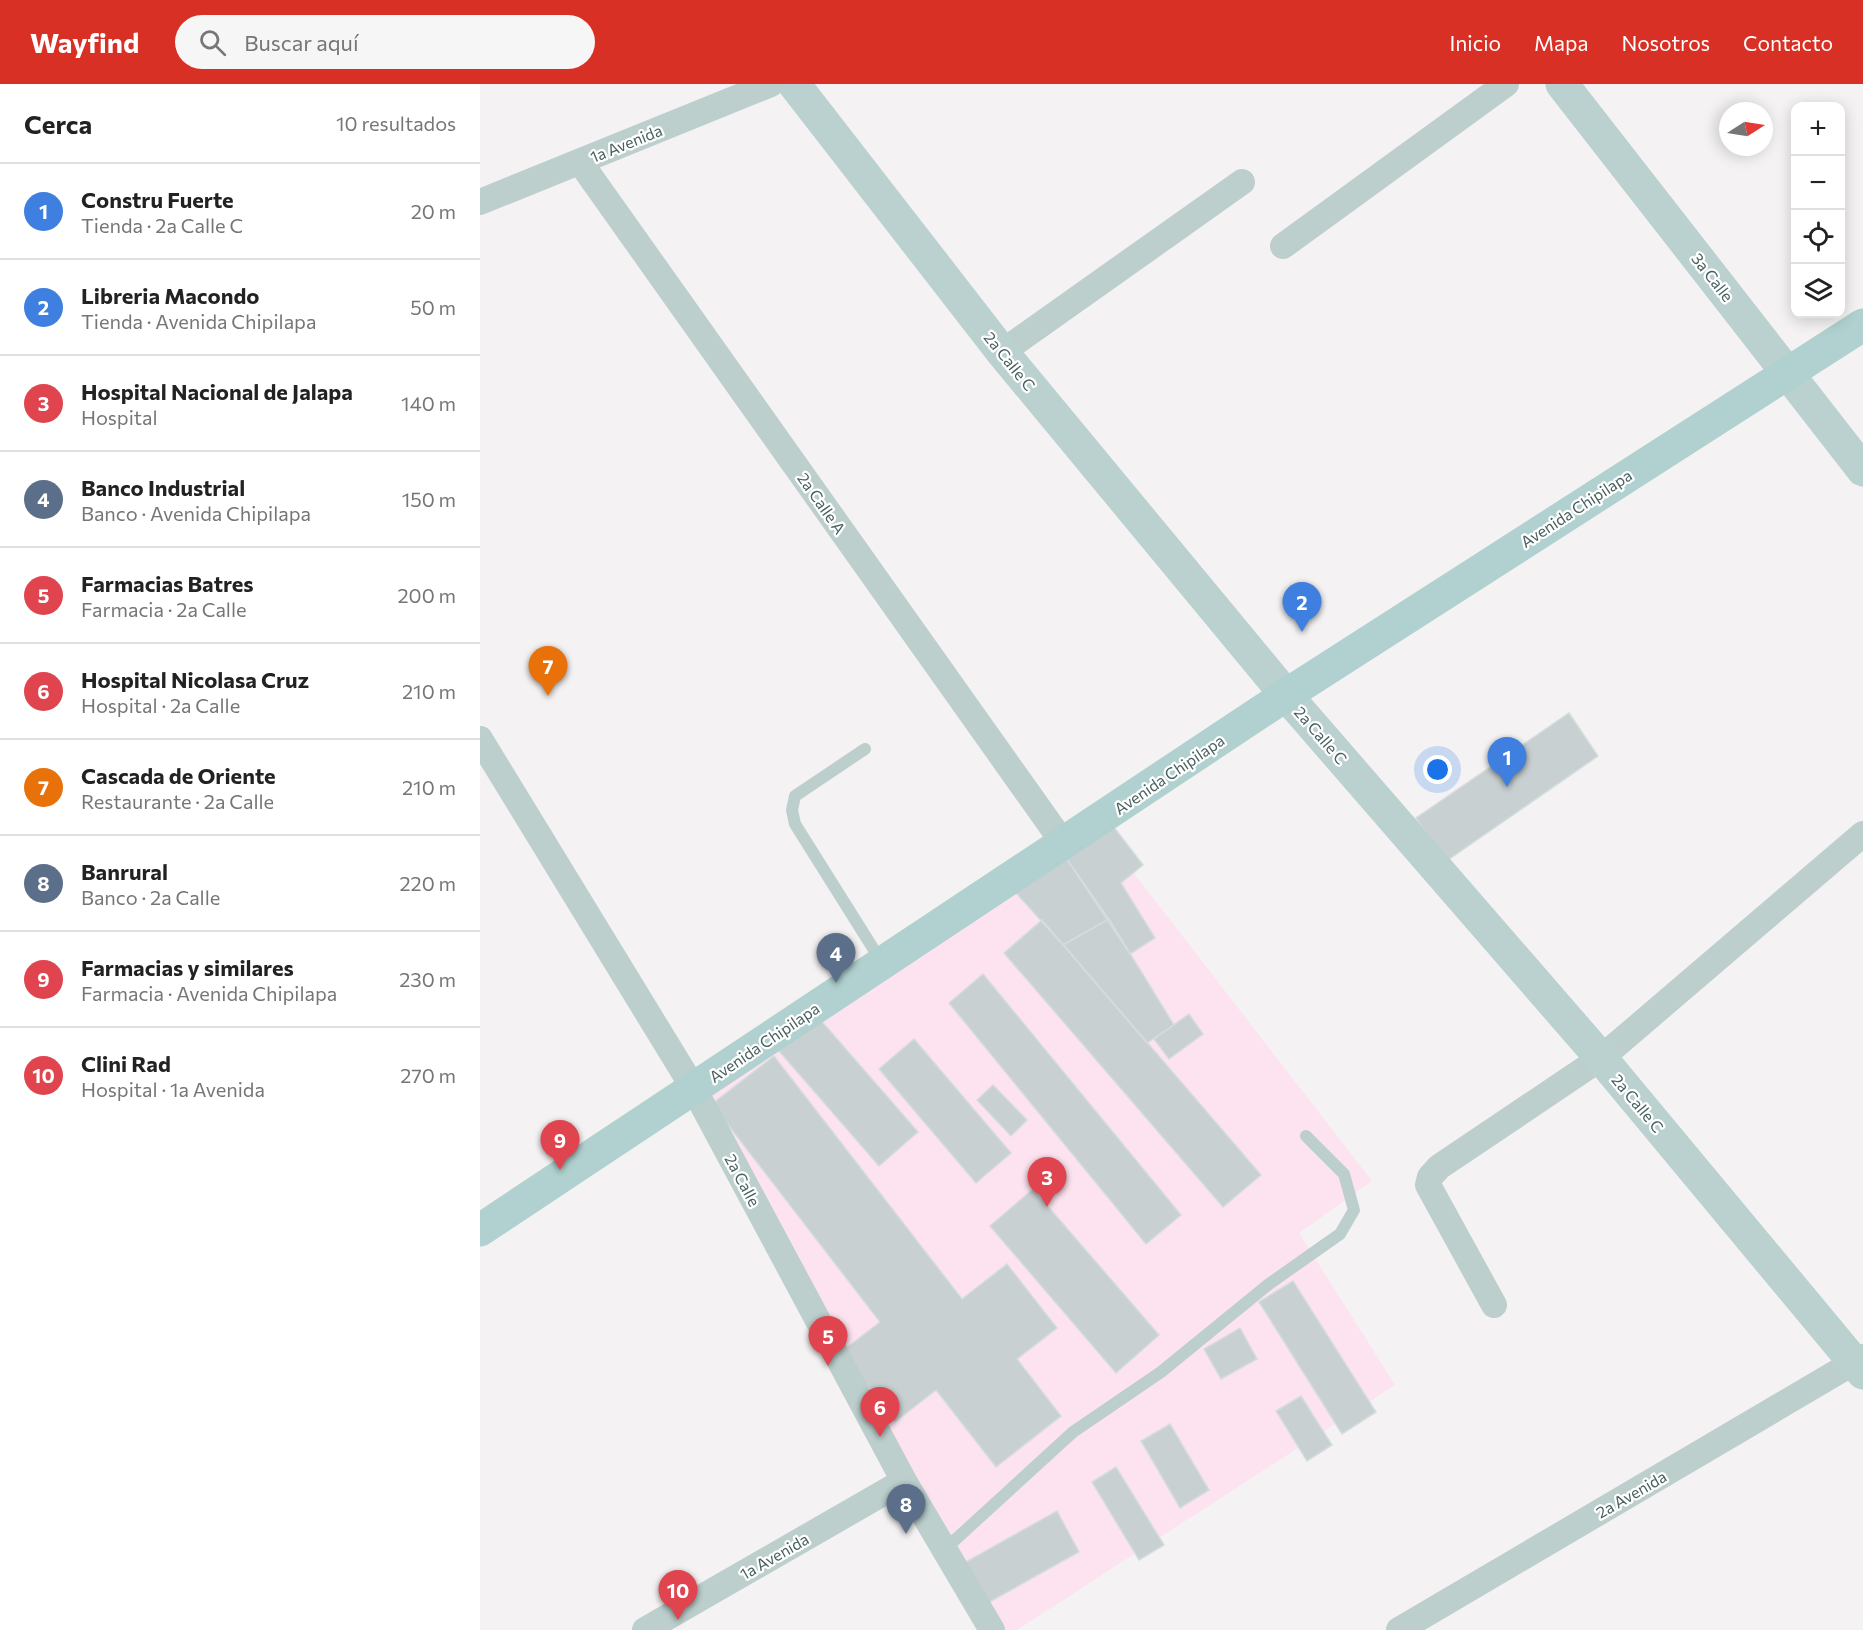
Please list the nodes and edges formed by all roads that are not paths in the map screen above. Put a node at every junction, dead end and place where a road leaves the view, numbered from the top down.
1 (771, 84) edge
2 (794, 84) edge
3 (1506, 84) edge
4 (1562, 84) edge
5 (580, 162) junction
6 (1242, 183) dead end
7 (480, 202) edge
8 (1283, 246) dead end
9 (1863, 325) edge
10 (1002, 352) junction
11 (1787, 372) junction
12 (1863, 470) edge
13 (1287, 695) junction
14 (480, 739) edge
15 (866, 749) dead end
16 (1863, 834) edge
17 (1064, 844) junction
18 (881, 962) junction
19 (1601, 1058) junction
20 (694, 1089) junction
21 (1306, 1136) dead end
22 (480, 1230) edge
23 (1494, 1305) dead end
24 (1860, 1364) edge
25 (904, 1481) junction
26 (944, 1550) junction
27 (645, 1630) edge
28 (992, 1630) edge
29 (1399, 1630) edge

1 - 5 street, 1a Avenida
2 - 10 main road, 2a Calle C
3 - 8 street
4 - 11 main road, 3a Calle
5 - 7 street, 1a Avenida
5 - 17 street, 2a Calle A
6 - 10 street
9 - 11 main road, Avenida Chipilapa
10 - 13 main road, 2a Calle C
11 - 12 main road, 3a Calle
11 - 13 main road, Avenida Chipilapa
13 - 17 main road, Avenida Chipilapa
13 - 19 main road, 2a Calle C
14 - 20 street, 2a Calle
15 - 18 lane
16 - 19 street
17 - 18 main road, Avenida Chipilapa
18 - 20 main road, Avenida Chipilapa
19 - 23 street
19 - 24 main road, 2a Calle C
20 - 22 main road, Avenida Chipilapa
20 - 25 street, 2a Calle
21 - 26 lane
24 - 29 street, 2a Avenida
25 - 26 street, 2a Calle
25 - 27 street, 1a Avenida
26 - 28 street, 2a Calle

